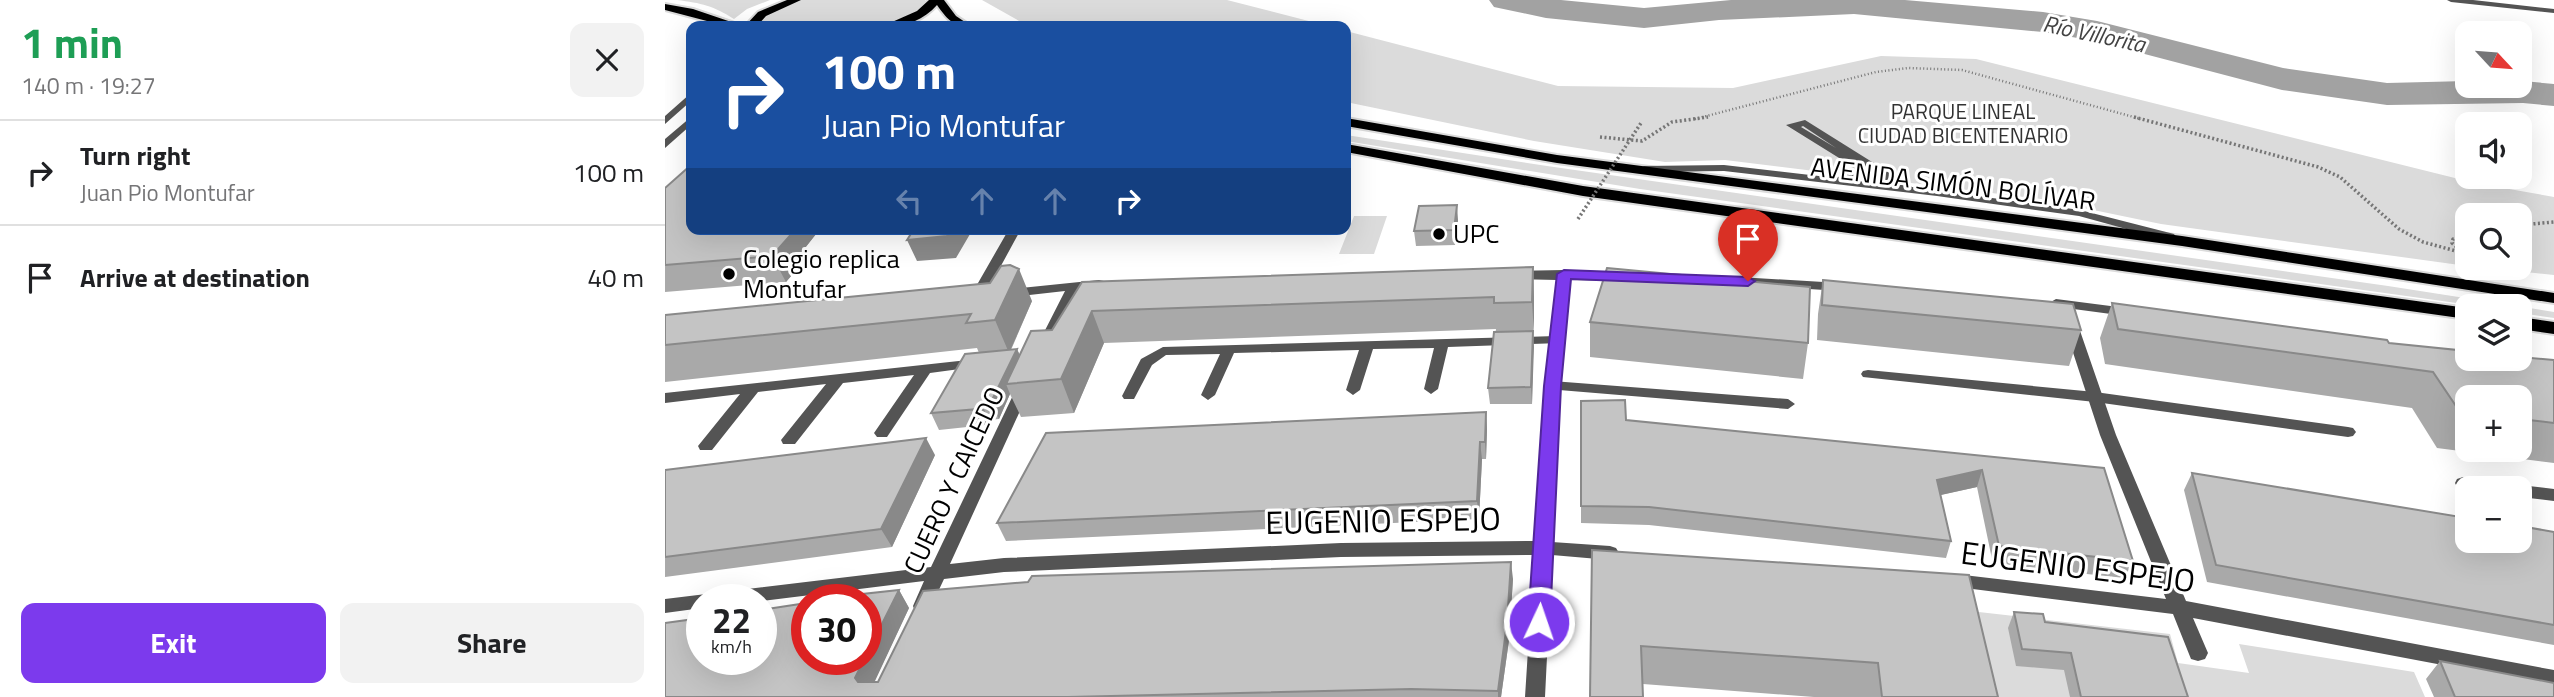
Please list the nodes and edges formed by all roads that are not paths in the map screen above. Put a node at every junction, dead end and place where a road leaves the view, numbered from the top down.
1 (796, 0) edge
2 (936, 0) edge
3 (2451, 0) edge
4 (665, 8) edge
5 (2554, 11) edge
6 (722, 21) edge
7 (756, 21) edge
8 (902, 21) edge
9 (957, 21) edge
10 (686, 101) edge
11 (665, 121) edge
12 (1351, 123) edge
13 (686, 125) edge
14 (665, 145) edge
15 (1351, 149) edge
16 (1625, 169) junction
17 (1834, 182) junction
18 (1910, 190) junction
19 (1012, 235) edge
20 (2182, 241) junction
21 (1564, 274) junction
22 (1503, 275) edge
23 (1643, 277) edge
24 (1721, 280) edge
25 (1117, 284) edge
26 (1075, 285) junction
27 (1856, 289) edge
28 (2554, 298) edge
29 (2040, 302) edge
30 (2064, 303) junction
31 (2455, 312) edge
32 (2144, 314) edge
33 (2532, 325) edge
34 (2554, 328) edge
35 (1556, 340) junction
36 (1442, 342) junction
37 (1367, 345) junction
38 (1229, 349) junction
39 (993, 361) edge
40 (925, 369) junction
41 (1868, 374) dead end
42 (839, 377) junction
43 (1552, 386) junction
44 (754, 387) junction
45 (1431, 389) dead end
46 (1353, 390) dead end
47 (1208, 395) dead end
48 (1129, 396) dead end
49 (2095, 397) junction
50 (665, 398) edge
51 (1788, 404) dead end
52 (2348, 432) dead end
53 (881, 433) dead end
54 (789, 440) dead end
55 (706, 446) dead end
56 (2532, 492) edge
57 (2554, 495) edge
58 (1543, 548) junction
59 (1627, 555) edge
60 (938, 573) junction
61 (1936, 580) edge
62 (777, 592) edge
63 (686, 603) edge
64 (665, 606) edge
65 (2181, 608) junction
66 (915, 623) edge
67 (2199, 653) dead end
68 (2554, 678) edge
69 (1535, 697) edge

1 - 7 highway
2 - 8 highway
2 - 9 highway
3 - 5 street
4 - 6 highway
10 - 11 street
12 - 16 highway, AVENIDA SIMÓN BOLÍVAR
13 - 14 street
15 - 31 highway, AVENIDA SIMÓN BOLÍVAR
16 - 17 street
16 - 20 highway, AVENIDA SIMÓN BOLÍVAR
17 - 18 street
17 - 18 street
18 - 20 street
19 - 26 street
20 - 28 highway, AVENIDA SIMÓN BOLÍVAR
21 - 22 street
21 - 23 street
21 - 35 street
24 - 27 street
25 - 26 street
26 - 60 street, CUERO Y CAICEDO
29 - 30 street
30 - 32 street
30 - 49 street
33 - 34 highway
35 - 36 street
35 - 43 street
36 - 37 street
36 - 45 street
37 - 38 street
37 - 46 street
38 - 47 street
38 - 48 street
39 - 40 street
40 - 42 street
40 - 53 street
41 - 49 street
42 - 44 street
42 - 54 street
43 - 51 street
43 - 58 street
44 - 50 street
44 - 55 street
49 - 52 street
49 - 65 street
56 - 57 street
58 - 59 street, EUGENIO ESPEJO
58 - 60 street, EUGENIO ESPEJO
58 - 69 street
60 - 62 street, EUGENIO ESPEJO
60 - 66 street, CUERO Y CAICEDO
61 - 65 street, EUGENIO ESPEJO
63 - 64 street
65 - 67 street
65 - 68 street, EUGENIO ESPEJO

